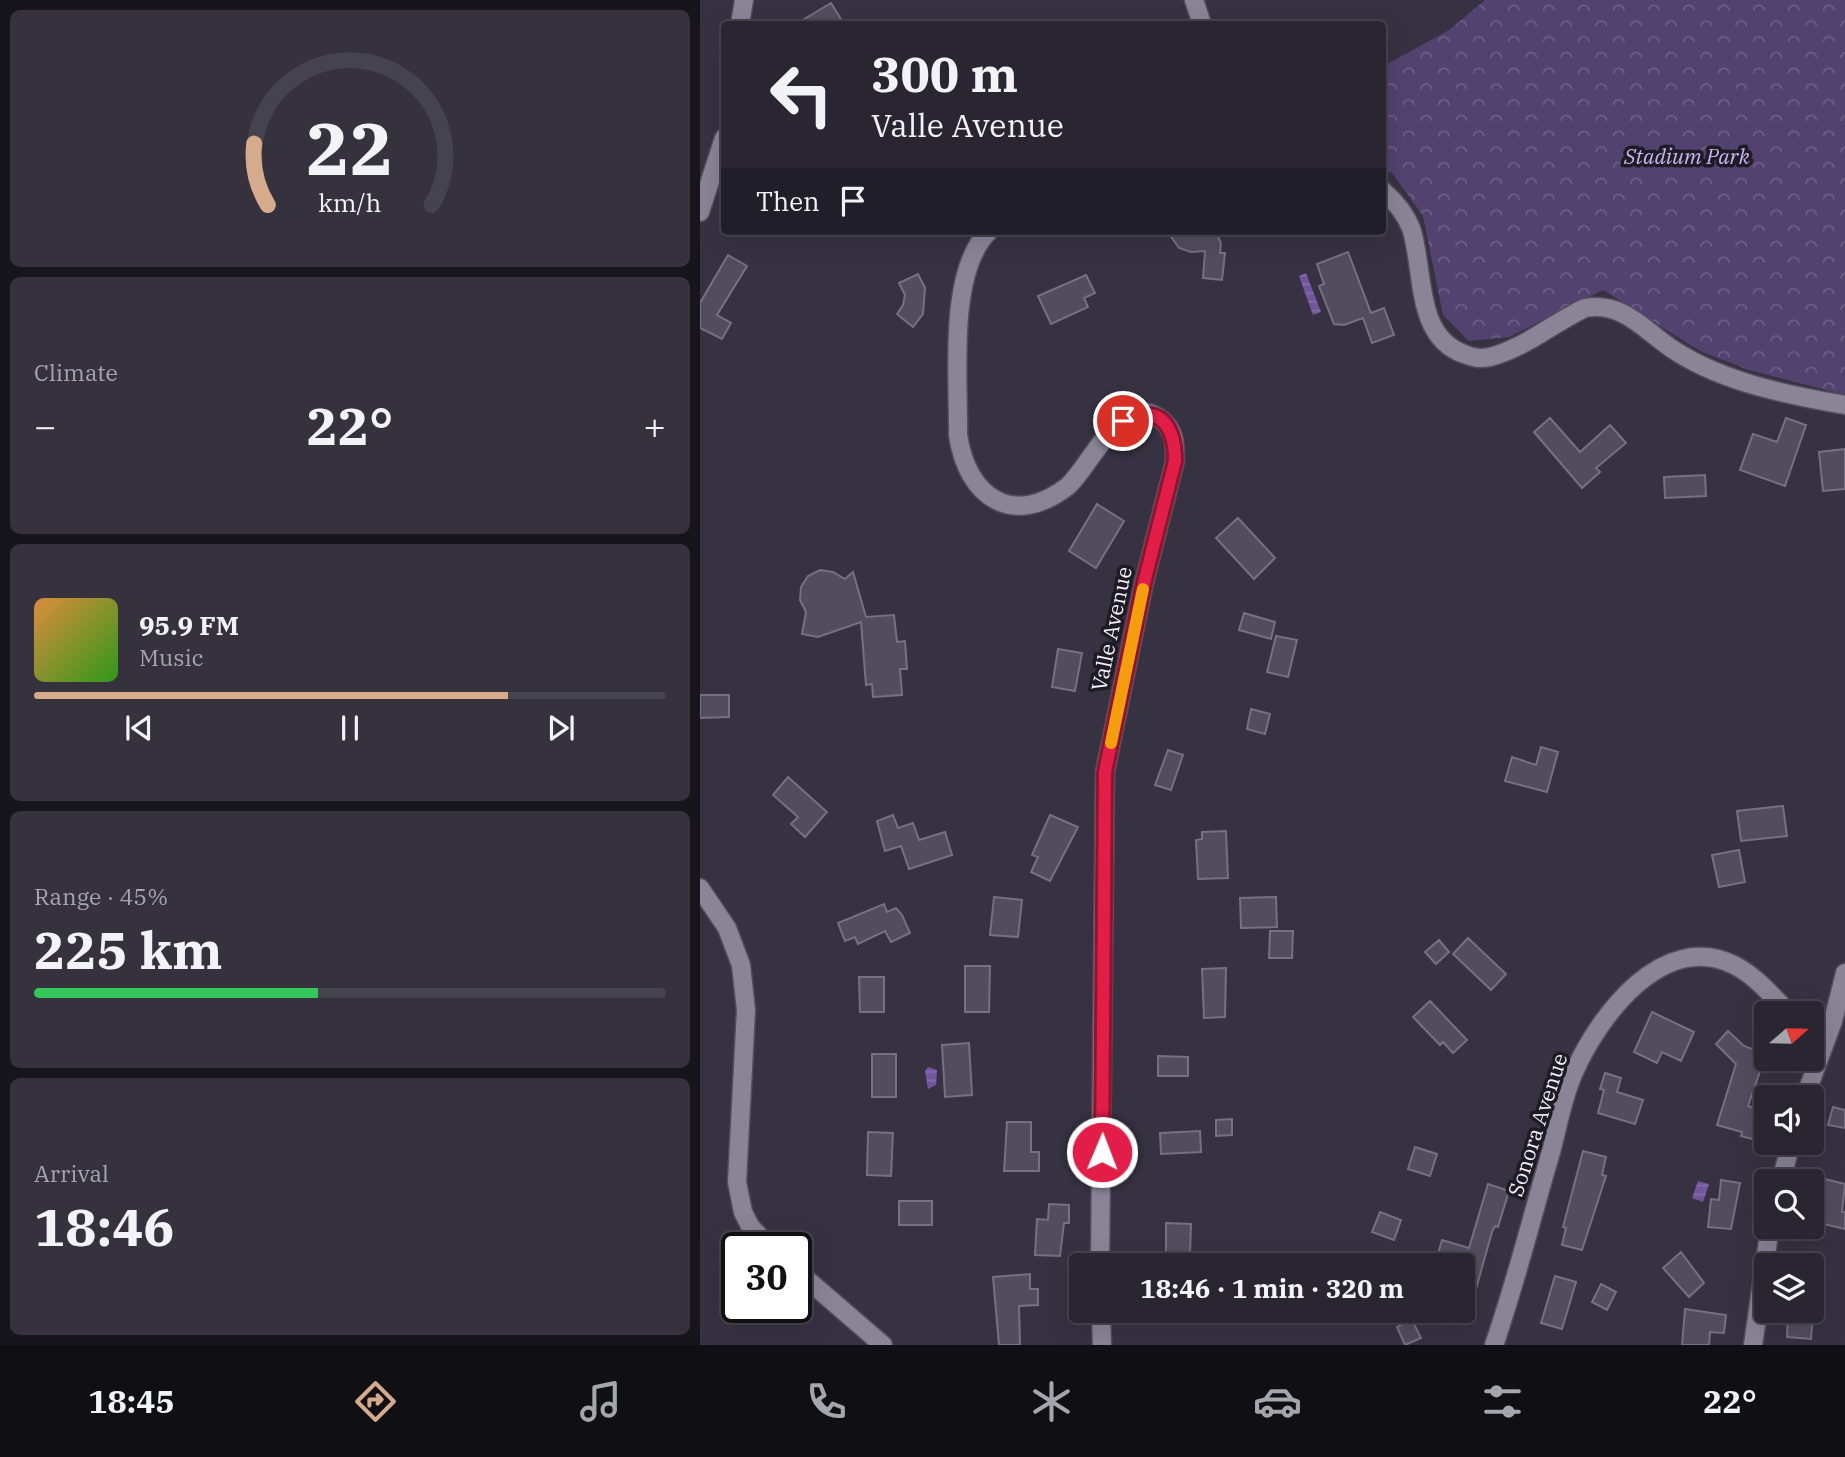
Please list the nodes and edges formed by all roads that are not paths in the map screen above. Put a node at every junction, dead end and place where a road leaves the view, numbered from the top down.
1 (744, 0) edge
2 (1194, 0) edge
3 (740, 21) edge
4 (1201, 21) edge
5 (721, 147) edge
6 (1386, 194) edge
7 (700, 212) edge
8 (986, 235) edge
9 (1845, 405) edge
10 (700, 888) edge
11 (1845, 973) edge
12 (1777, 1001) edge
13 (1824, 1037) edge
14 (755, 1232) edge
15 (1768, 1239) edge
16 (1100, 1253) edge
17 (812, 1284) edge
18 (1101, 1323) edge
19 (884, 1345) edge
20 (1102, 1345) edge
21 (1494, 1345) edge
22 (1753, 1345) edge

1 - 3 street
2 - 4 street
5 - 7 street
6 - 9 street
8 - 16 street, Valle Avenue
10 - 14 street
11 - 13 street
12 - 21 street, Sonora Avenue
15 - 22 street
17 - 19 street
18 - 20 street

